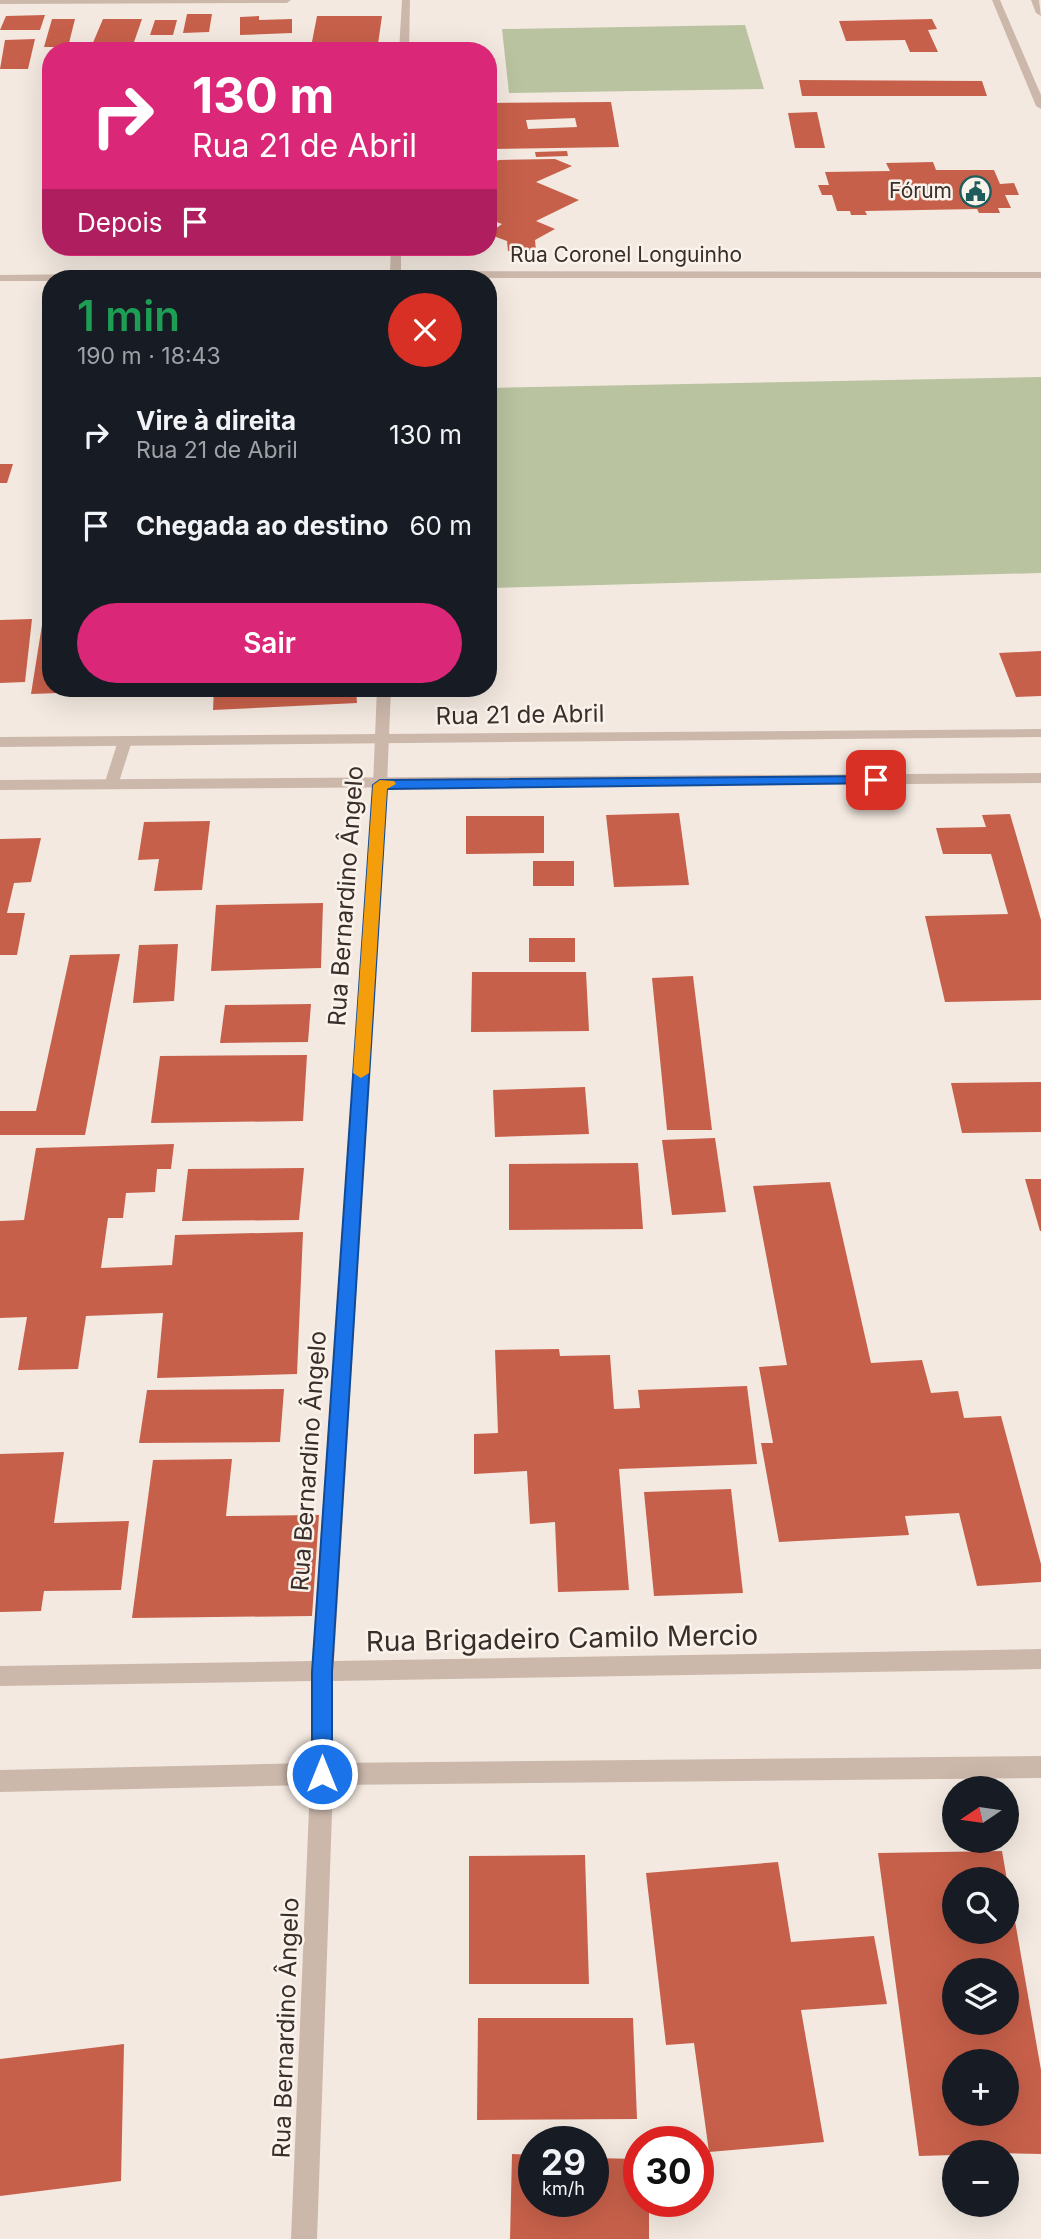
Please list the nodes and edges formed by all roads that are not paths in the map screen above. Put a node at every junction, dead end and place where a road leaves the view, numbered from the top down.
1 (287, 0) edge
2 (406, 0) edge
3 (996, 0) edge
4 (1035, 0) edge
5 (0, 1) edge
6 (1041, 13) edge
7 (404, 42) edge
8 (1041, 106) edge
9 (1041, 275) edge
10 (497, 276) edge
11 (0, 278) edge
12 (42, 278) edge
13 (384, 697) edge
14 (1041, 733) edge
15 (382, 739) junction
16 (125, 741) junction
17 (0, 743) edge
18 (1041, 778) edge
19 (0, 785) edge
20 (111, 785) junction
21 (380, 785) junction
22 (1041, 1659) edge
23 (322, 1672) junction
24 (0, 1676) edge
25 (1041, 1767) edge
26 (322, 1774) junction
27 (0, 1781) edge
28 (304, 2239) edge

1 - 5 street
2 - 7 street
3 - 8 street
4 - 6 street
9 - 10 street, Rua Coronel Longuinho
11 - 12 street, Rua Coronel Longuinho
13 - 15 street, Rua Bernardino Ângelo
14 - 15 street, Rua 21 de Abril
15 - 16 street, Rua 21 de Abril
15 - 21 street, Rua Bernardino Ângelo
16 - 17 street, Rua 21 de Abril
16 - 20 street
18 - 21 street
19 - 20 street
20 - 21 street
21 - 23 street, Rua Bernardino Ângelo
22 - 23 street, Rua Brigadeiro Camilo Mercio
23 - 24 street, Rua Brigadeiro Camilo Mercio
23 - 26 street, Rua Bernardino Ângelo
25 - 26 street
26 - 27 street
26 - 28 street, Rua Bernardino Ângelo

